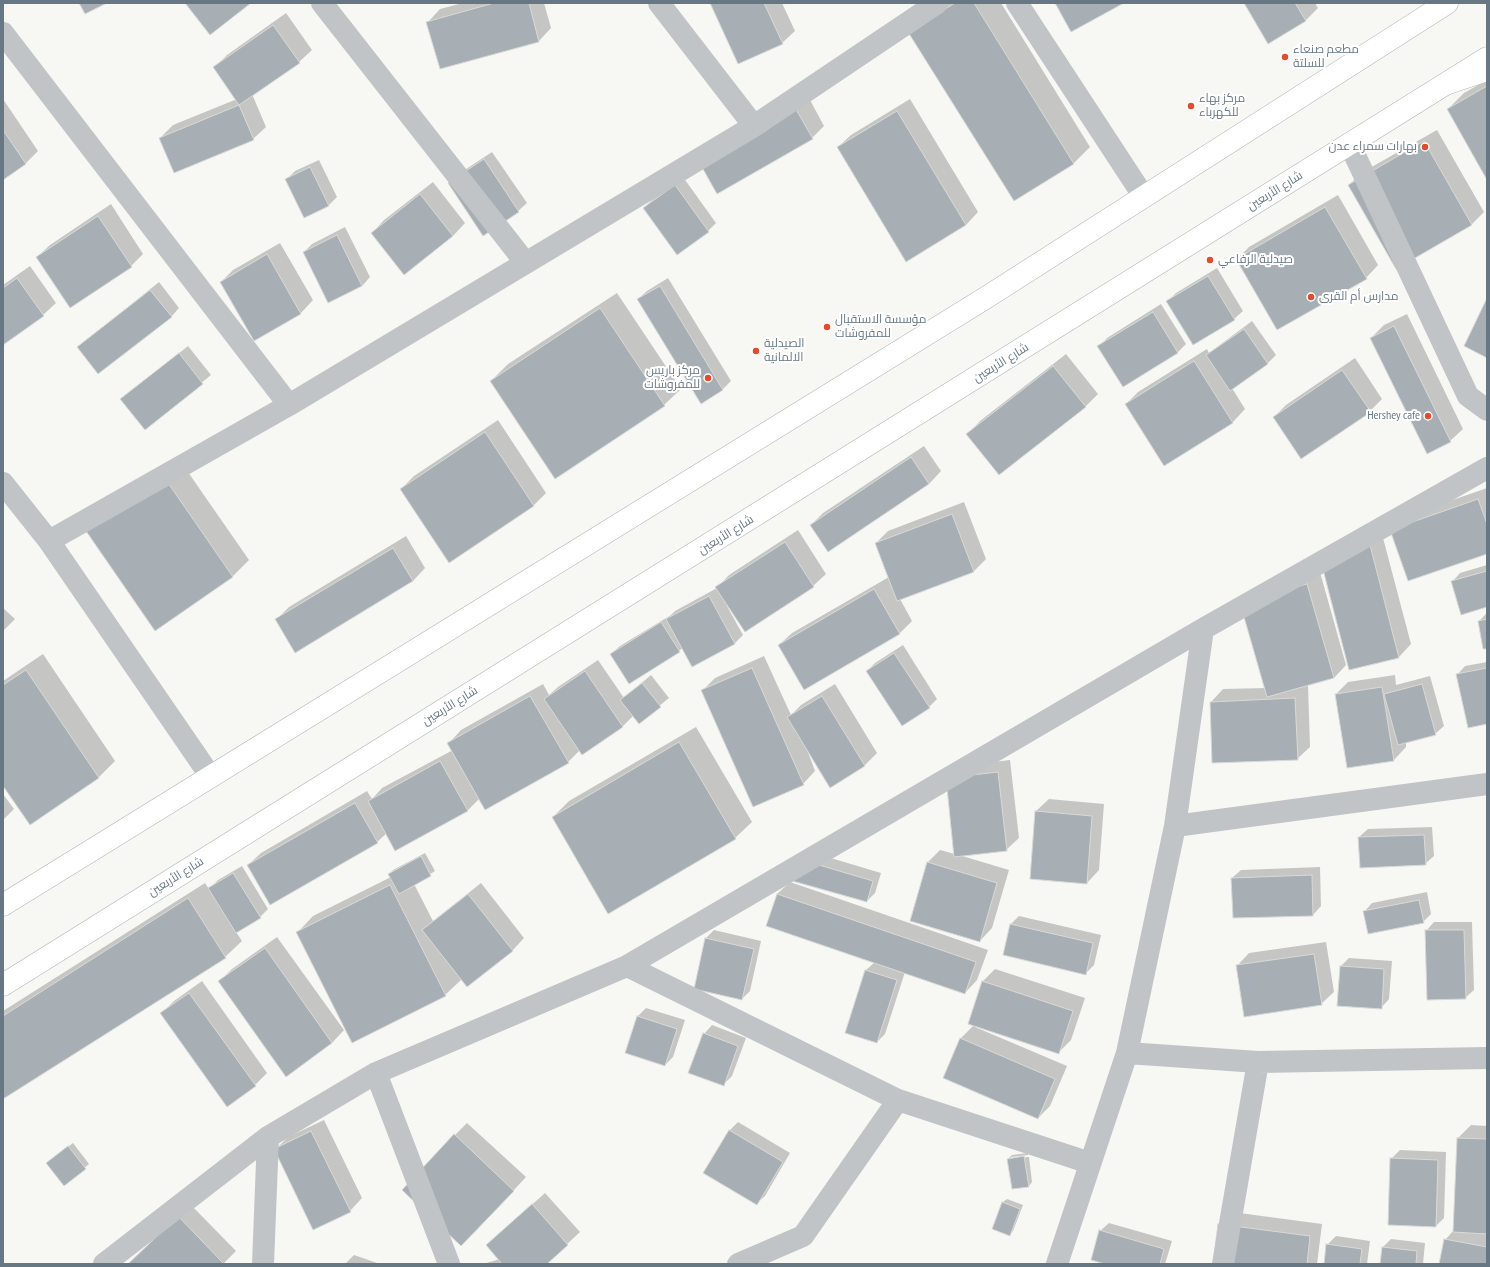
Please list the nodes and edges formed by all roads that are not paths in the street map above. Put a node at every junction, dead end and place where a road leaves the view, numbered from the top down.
1 (322, 3) edge
2 (659, 3) edge
3 (937, 3) edge
4 (1017, 3) edge
5 (1447, 3) edge
6 (3, 32) edge
7 (1487, 58) edge
8 (1487, 70) edge
9 (1448, 84) junction
10 (754, 126) junction
11 (1350, 145) junction
12 (1144, 198) junction
13 (525, 262) junction
14 (289, 405) junction
15 (1487, 410) edge
16 (1487, 468) edge
17 (3, 483) edge
18 (49, 541) junction
19 (1203, 629) junction
20 (211, 777) junction
21 (1487, 784) edge
22 (1175, 826) junction
23 (3, 905) edge
24 (627, 966) junction
25 (3, 985) edge
26 (1127, 1053) junction
27 (1487, 1058) edge
28 (1258, 1062) junction
29 (376, 1073) junction
30 (898, 1100) junction
31 (268, 1137) junction
32 (1090, 1163) junction
33 (104, 1264) edge
34 (263, 1264) edge
35 (449, 1264) edge
36 (738, 1264) edge
37 (1058, 1264) edge
38 (1223, 1264) edge

1 - 13 street
2 - 10 street
3 - 10 street
4 - 12 street
5 - 12 main road
6 - 14 street
7 - 9 main road
8 - 9 main road
9 - 11 main road, شارع الأربعين
10 - 13 street
11 - 15 street
11 - 25 main road, شارع الأربعين
12 - 20 main road
13 - 14 street
14 - 18 street
16 - 19 street
17 - 18 street
18 - 20 street
19 - 22 street
19 - 24 street
20 - 23 main road
21 - 22 street
22 - 26 street
24 - 29 street
24 - 30 street
26 - 28 street
26 - 32 street
27 - 28 street
28 - 38 street
29 - 31 street
29 - 35 street
30 - 32 street
30 - 36 street
31 - 33 street
31 - 34 street
32 - 37 street

